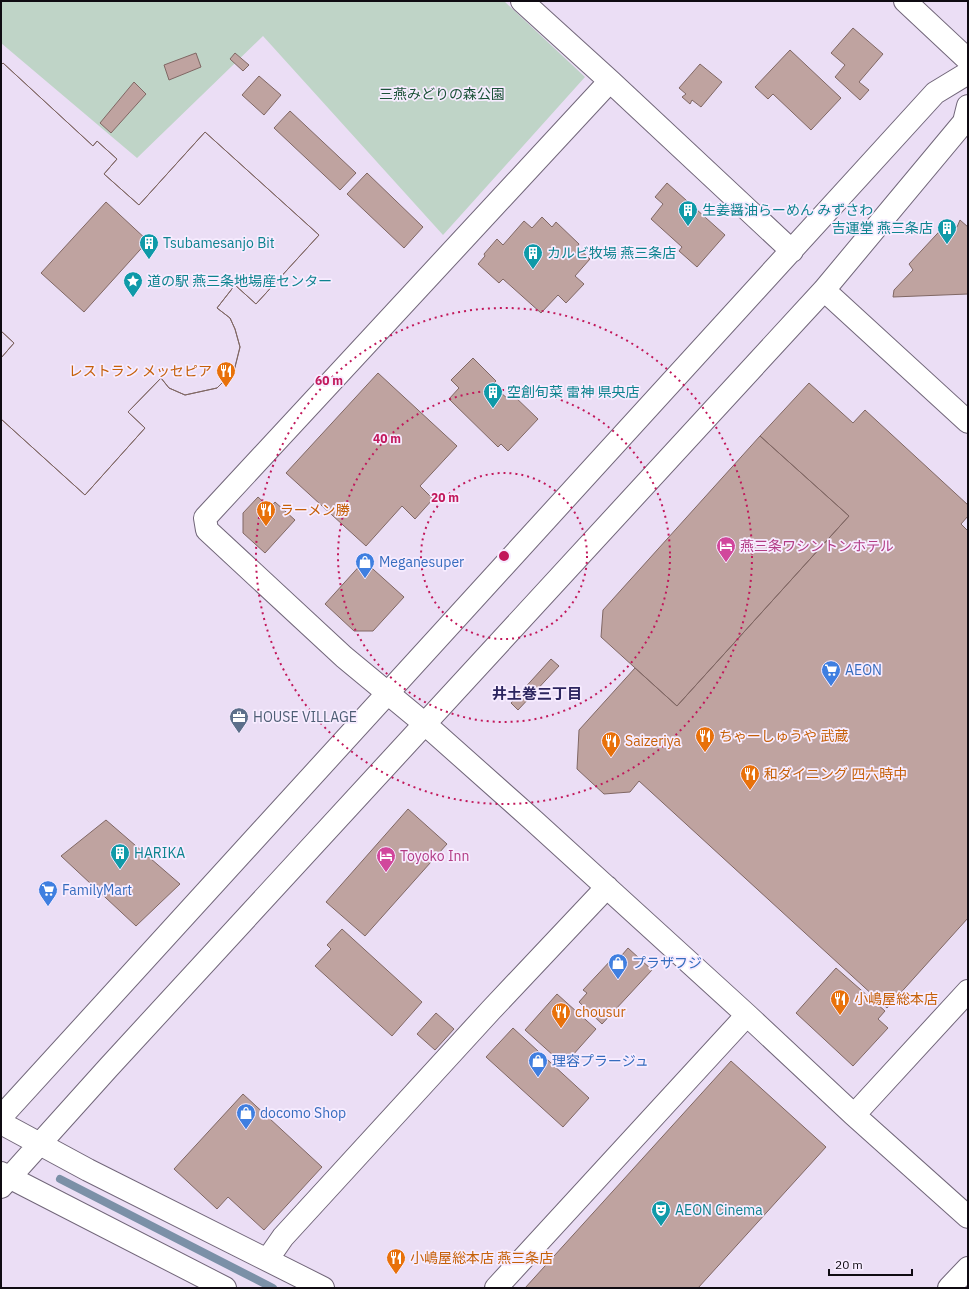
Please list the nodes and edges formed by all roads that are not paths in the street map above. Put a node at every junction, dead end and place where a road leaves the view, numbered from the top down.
1 (522, 1) edge
2 (905, 1) edge
3 (968, 60) edge
4 (968, 73) edge
5 (610, 81) junction
6 (968, 106) edge
7 (792, 251) junction
8 (824, 290) junction
9 (968, 422) edge
10 (388, 694) junction
11 (425, 724) junction
12 (607, 887) junction
13 (968, 991) edge
14 (747, 1015) junction
15 (854, 1115) junction
16 (1, 1117) edge
17 (1, 1123) edge
18 (39, 1144) junction
19 (4, 1179) edge
20 (968, 1217) edge
21 (267, 1260) junction
22 (968, 1268) edge
23 (225, 1288) edge
24 (323, 1288) edge
25 (496, 1288) edge
26 (949, 1288) edge

1 - 5 street
2 - 3 street
4 - 7 street
5 - 7 street
5 - 10 street
6 - 8 street
7 - 10 street
8 - 9 street
8 - 11 street
10 - 11 street
10 - 16 street
11 - 12 street
11 - 18 street
12 - 14 street
12 - 21 street
13 - 15 street
14 - 15 street
14 - 25 street
15 - 20 street
17 - 18 street
18 - 19 street
18 - 21 street
19 - 23 street
21 - 24 street
22 - 26 street

